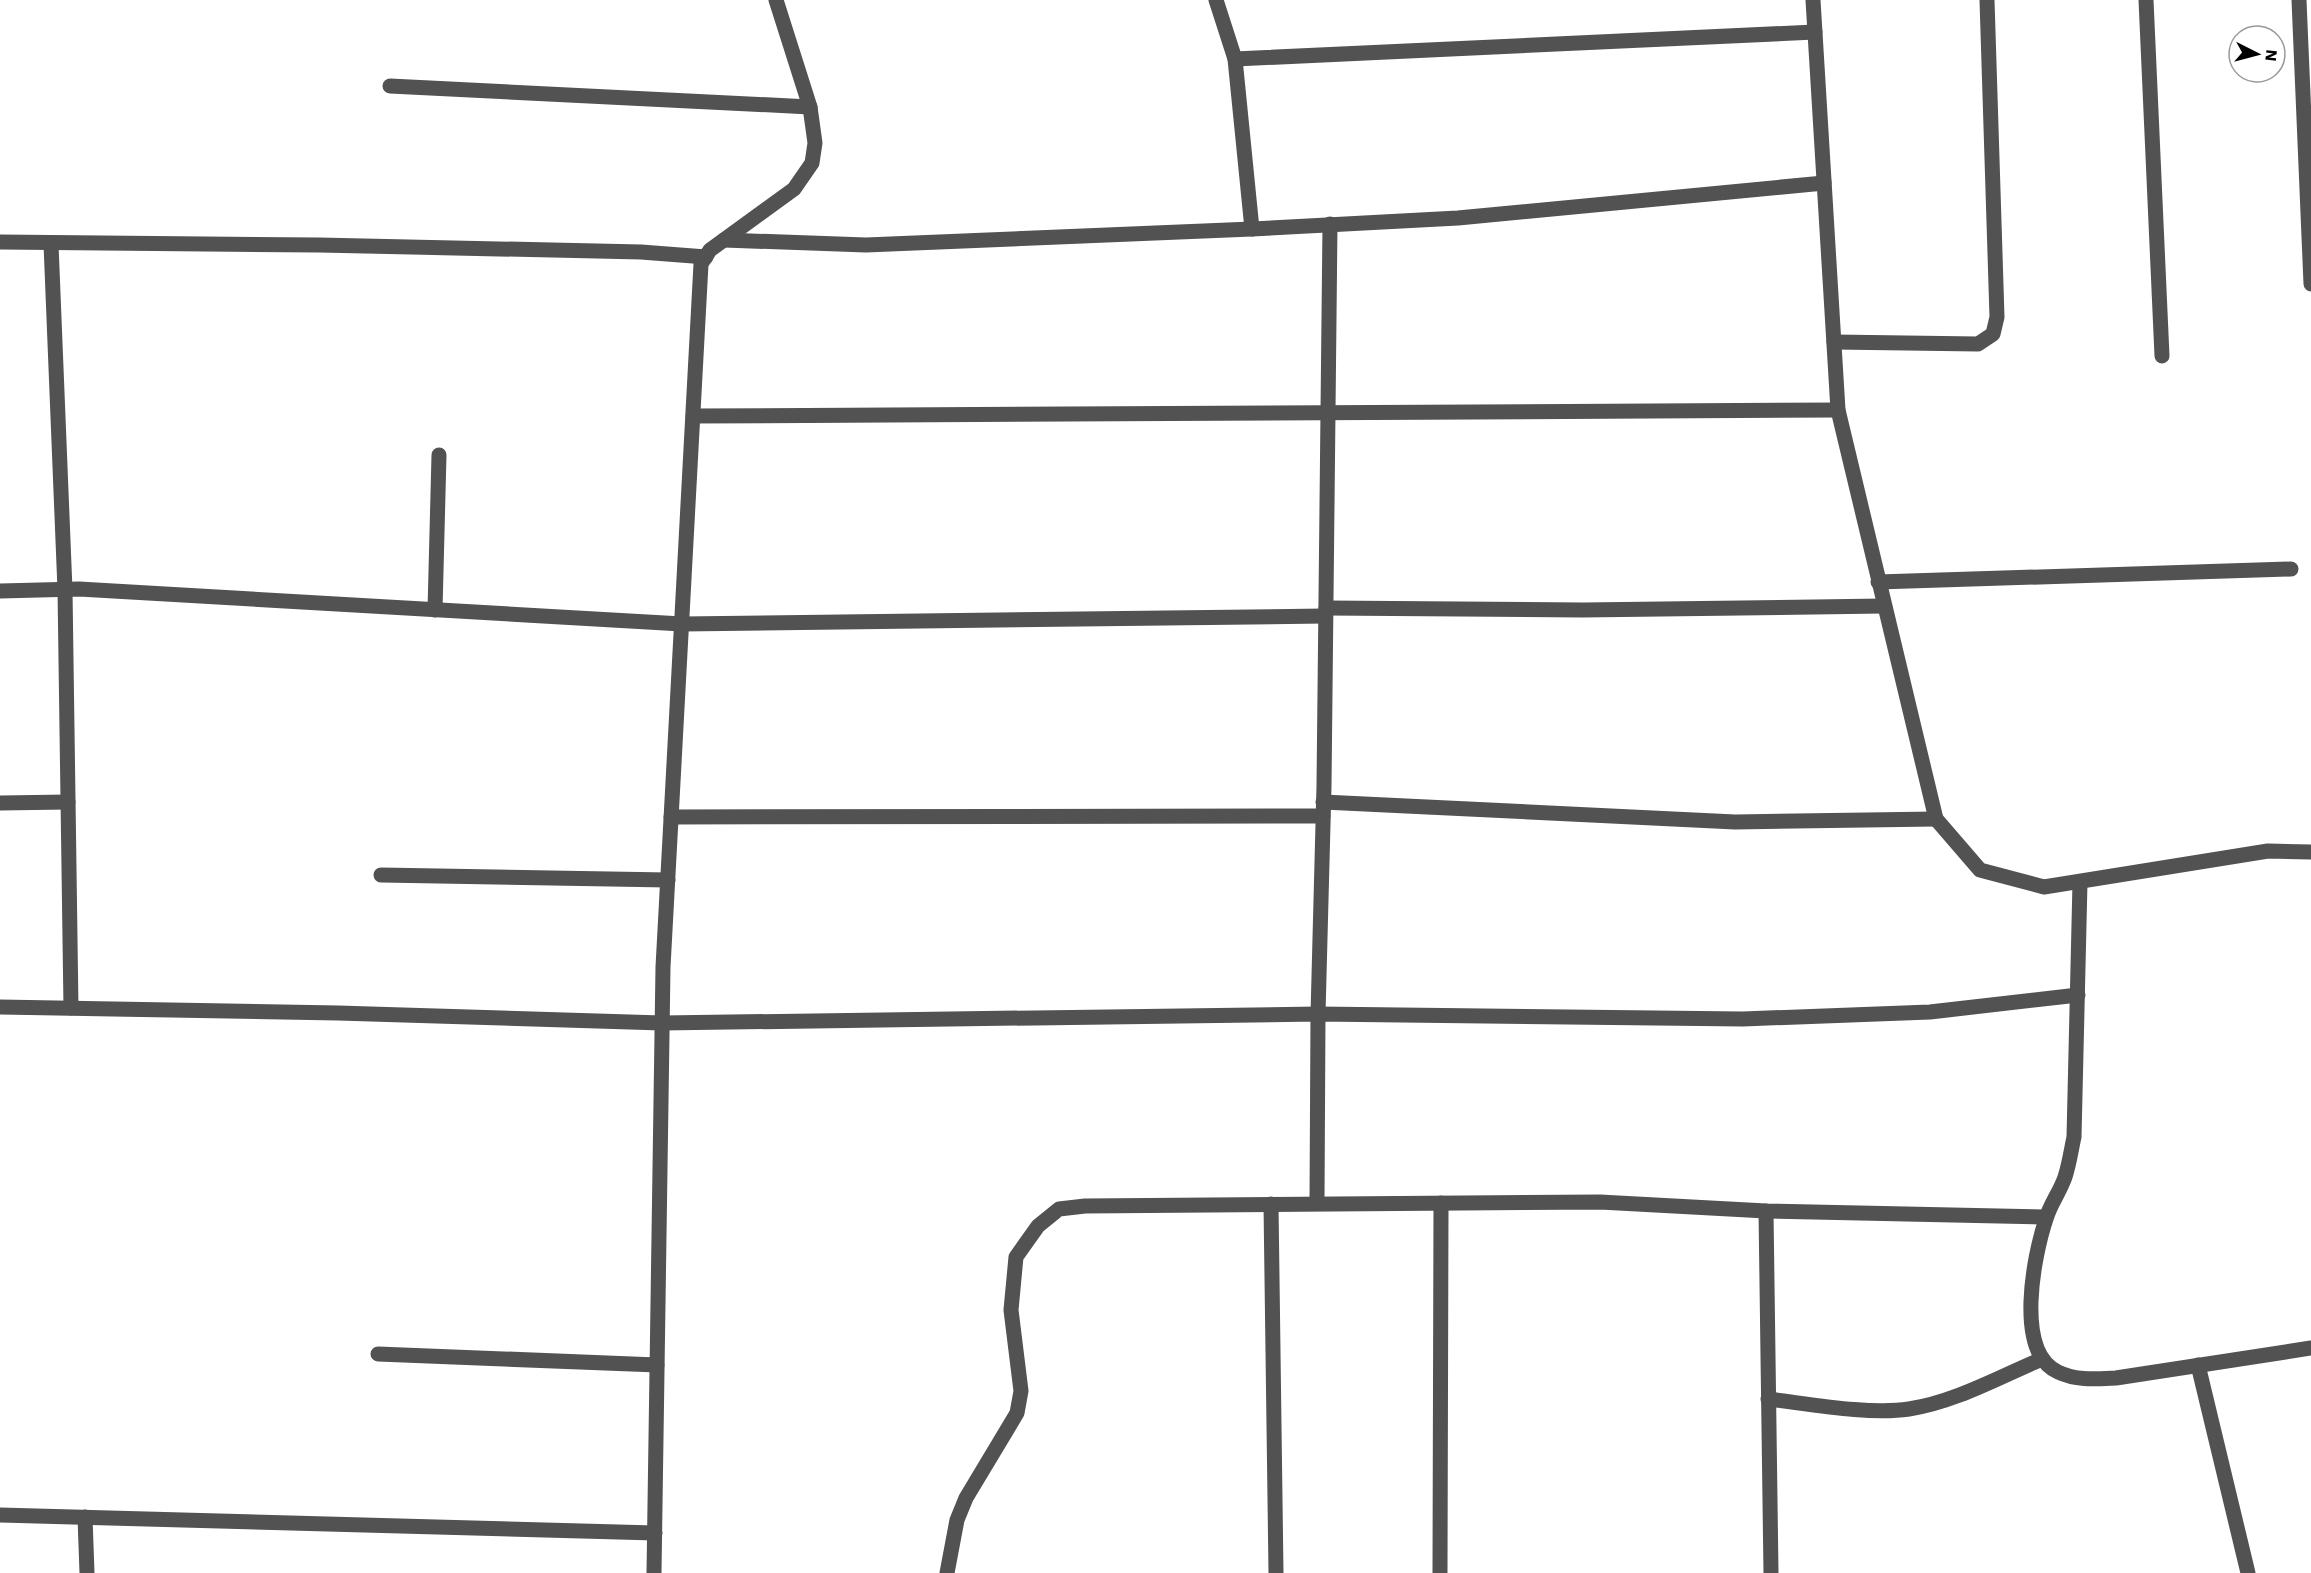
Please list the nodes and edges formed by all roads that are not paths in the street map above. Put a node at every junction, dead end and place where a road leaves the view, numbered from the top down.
1 (776, 0) edge
2 (1216, 0) edge
3 (1813, 0) edge
4 (1986, 0) edge
5 (2146, 0) edge
6 (2300, 0) edge
7 (1815, 32) junction
8 (1235, 59) junction
9 (390, 86) dead end
10 (810, 107) junction
11 (1824, 183) junction
12 (1330, 224) junction
13 (1252, 229) junction
14 (724, 240) junction
15 (0, 242) edge
16 (51, 244) junction
17 (706, 257) junction
18 (2311, 284) edge
19 (1834, 342) junction
20 (2162, 356) dead end
21 (1838, 410) junction
22 (1328, 413) junction
23 (693, 416) junction
24 (439, 455) dead end
25 (2291, 568) dead end
26 (1878, 582) junction
27 (65, 590) junction
28 (0, 591) edge
29 (1884, 606) junction
30 (435, 610) junction
31 (1325, 612) junction
32 (682, 624) junction
33 (68, 802) junction
34 (0, 803) edge
35 (1323, 809) junction
36 (671, 817) junction
37 (1936, 819) junction
38 (2311, 852) edge
39 (381, 875) dead end
40 (668, 880) junction
41 (2080, 882) junction
42 (2078, 995) junction
43 (0, 1007) edge
44 (71, 1008) junction
45 (1318, 1014) junction
46 (662, 1023) junction
47 (1317, 1203) junction
48 (1441, 1203) junction
49 (1271, 1204) junction
50 (1766, 1211) junction
51 (2046, 1216) junction
52 (2311, 1348) edge
53 (378, 1354) dead end
54 (2042, 1359) junction
55 (657, 1365) junction
56 (2198, 1365) junction
57 (1768, 1399) junction
58 (0, 1515) edge
59 (85, 1517) junction
60 (655, 1533) junction
61 (87, 1573) edge
62 (654, 1573) edge
63 (947, 1573) edge
64 (1276, 1573) edge
65 (1440, 1573) edge
66 (1771, 1573) edge
67 (2248, 1573) edge

1 - 10 street
2 - 8 street
3 - 7 street
4 - 19 street
5 - 20 street
6 - 18 street
7 - 8 street
7 - 11 street
8 - 13 street
9 - 10 street
10 - 14 street
11 - 12 street
11 - 19 street
12 - 13 street
12 - 22 street
13 - 14 street
14 - 17 street
15 - 16 street
16 - 17 street
16 - 27 street
17 - 23 street
19 - 21 street
21 - 22 street
21 - 26 street
22 - 23 street
22 - 31 street
23 - 32 street
24 - 30 street
25 - 26 street
26 - 29 street
27 - 28 street
27 - 30 street
27 - 33 street
29 - 31 street
29 - 37 street
30 - 32 street
31 - 32 street
31 - 35 street
32 - 36 street
33 - 34 street
33 - 44 street
35 - 36 street
35 - 37 street
35 - 45 street
36 - 40 street
37 - 41 street
38 - 41 street
39 - 40 street
40 - 46 street
41 - 42 street
42 - 45 street
42 - 51 street
43 - 44 street
44 - 46 street
45 - 46 street
45 - 47 street
46 - 55 street
47 - 48 street
47 - 49 street
48 - 50 street
48 - 65 street
49 - 63 street
49 - 64 street
50 - 51 street
50 - 57 street
51 - 54 street
52 - 56 street
53 - 55 street
54 - 56 street
54 - 57 street
55 - 60 street
56 - 67 street
57 - 66 street
58 - 59 street
59 - 60 street
59 - 61 street
60 - 62 street

